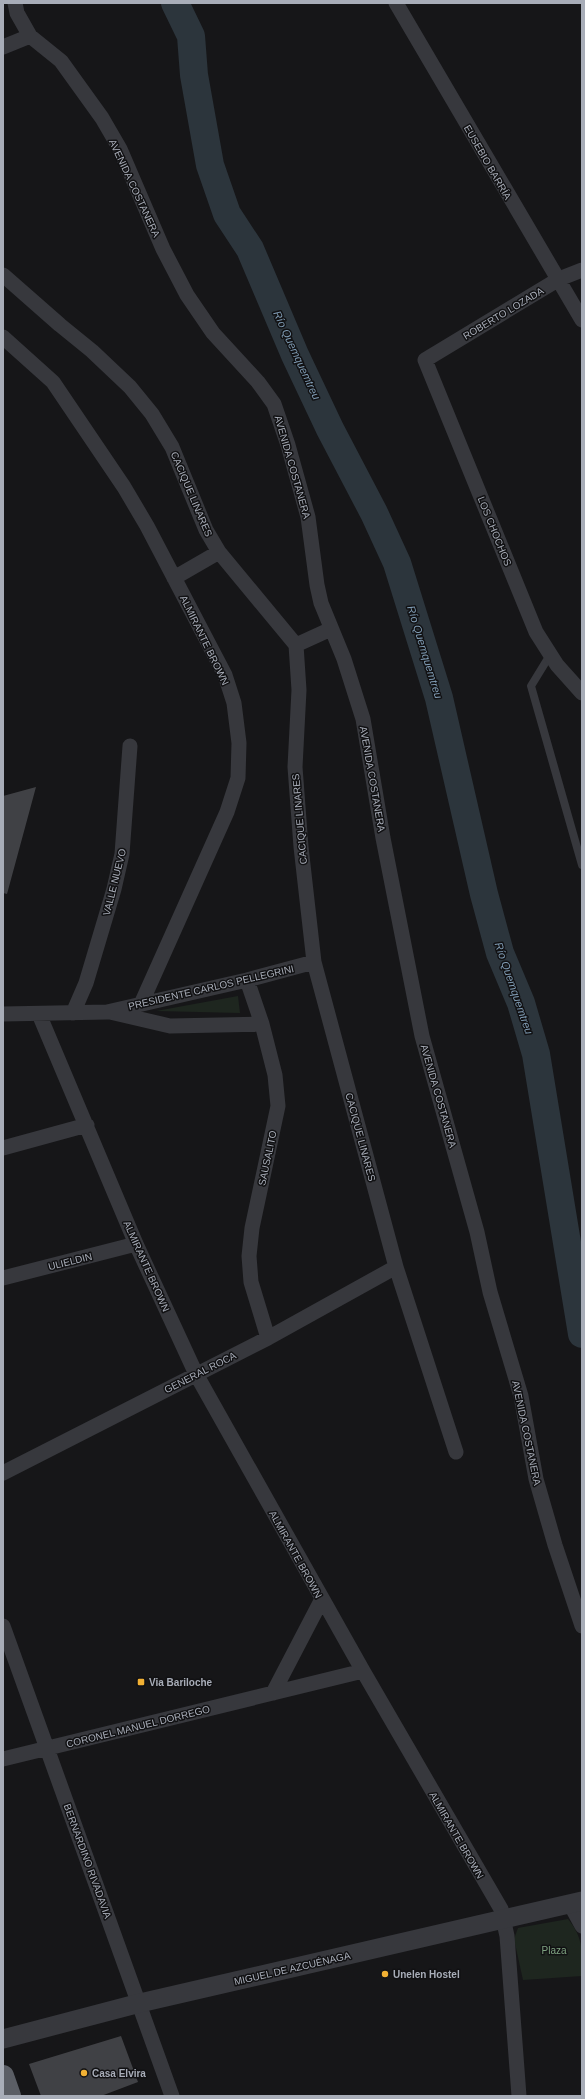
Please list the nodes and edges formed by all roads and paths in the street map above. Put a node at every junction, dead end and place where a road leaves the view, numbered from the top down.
1 (15, 3) edge
2 (396, 3) edge
3 (30, 36) junction
4 (3, 47) edge
5 (582, 270) edge
6 (3, 275) edge
7 (559, 279) junction
8 (582, 320) edge
9 (3, 337) edge
10 (425, 360) joint
11 (220, 552) junction
12 (174, 578) junction
13 (331, 628) junction
14 (296, 645) junction
15 (550, 655) junction
16 (582, 693) edge
17 (130, 746) dead end
18 (582, 865) edge
19 (314, 962) junction
20 (246, 980) junction
21 (141, 1004) junction
22 (107, 1012) junction
23 (73, 1013) junction
24 (3, 1014) edge
25 (39, 1014) junction
26 (262, 1024) junction
27 (87, 1126) junction
28 (3, 1148) edge
29 (136, 1244) junction
30 (396, 1267) junction
31 (3, 1278) edge
32 (268, 1338) junction
33 (196, 1374) junction
34 (456, 1452) dead end
35 (3, 1473) edge
36 (322, 1599) junction
37 (3, 1626) edge
38 (582, 1626) edge
39 (362, 1671) junction
40 (273, 1693) junction
41 (47, 1748) junction
42 (3, 1759) edge
43 (576, 1903) edge
44 (502, 1919) junction
45 (582, 1926) edge
46 (140, 2003) junction
47 (3, 2039) edge
48 (3, 2076) edge
49 (10, 2096) edge
50 (172, 2096) edge
51 (518, 2096) edge

1 - 3 street, AVENIDA COSTANERA
2 - 7 street, EUSEBIO BARRÍA
3 - 4 street
3 - 13 street, AVENIDA COSTANERA
5 - 7 street, ROBERTO LOZADA
6 - 11 street, CACIQUE LINARES
7 - 8 street, EUSEBIO BARRÍA
7 - 10 street, ROBERTO LOZADA
9 - 12 street, ALMIRANTE BROWN
10 - 15 street, LOS CHOCHOS
11 - 12 street
11 - 14 street, CACIQUE LINARES
12 - 21 street, ALMIRANTE BROWN
13 - 14 street
13 - 38 street, AVENIDA COSTANERA
14 - 19 street, CACIQUE LINARES
15 - 16 street, LOS CHOCHOS
15 - 18 lane
17 - 23 street, VALLE NUEVO
19 - 20 street, PRESIDENTE CARLOS PELLEGRINI
19 - 30 street, CACIQUE LINARES
20 - 21 street, PRESIDENTE CARLOS PELLEGRINI
20 - 26 street, SAUSALITO
21 - 22 street, PRESIDENTE CARLOS PELLEGRINI
22 - 23 street, PRESIDENTE CARLOS PELLEGRINI
22 - 26 street, PRESIDENTE CARLOS PELLEGRINI
23 - 25 street, PRESIDENTE CARLOS PELLEGRINI
24 - 25 street, PRESIDENTE CARLOS PELLEGRINI
25 - 27 street, ALMIRANTE BROWN
26 - 32 street, SAUSALITO
27 - 28 street
27 - 29 street, ALMIRANTE BROWN
29 - 31 street, ULIELDIN
29 - 33 street, ALMIRANTE BROWN
30 - 32 street, GENERAL ROCA
30 - 34 street, CACIQUE LINARES
32 - 33 street, GENERAL ROCA
33 - 35 street, GENERAL ROCA
33 - 36 street, ALMIRANTE BROWN
36 - 39 street, ALMIRANTE BROWN
36 - 40 street
37 - 41 street, BERNARDINO RIVADAVIA
39 - 40 street, CORONEL MANUEL DORREGO
39 - 44 street, ALMIRANTE BROWN
40 - 41 street, CORONEL MANUEL DORREGO
41 - 42 street, CORONEL MANUEL DORREGO
41 - 46 street, BERNARDINO RIVADAVIA
43 - 44 street, MIGUEL DE AZCUÉNAGA
43 - 45 street
44 - 46 street, MIGUEL DE AZCUÉNAGA
44 - 51 street, ALMIRANTE BROWN
46 - 47 street, MIGUEL DE AZCUÉNAGA
46 - 50 street, BERNARDINO RIVADAVIA
48 - 49 highway

